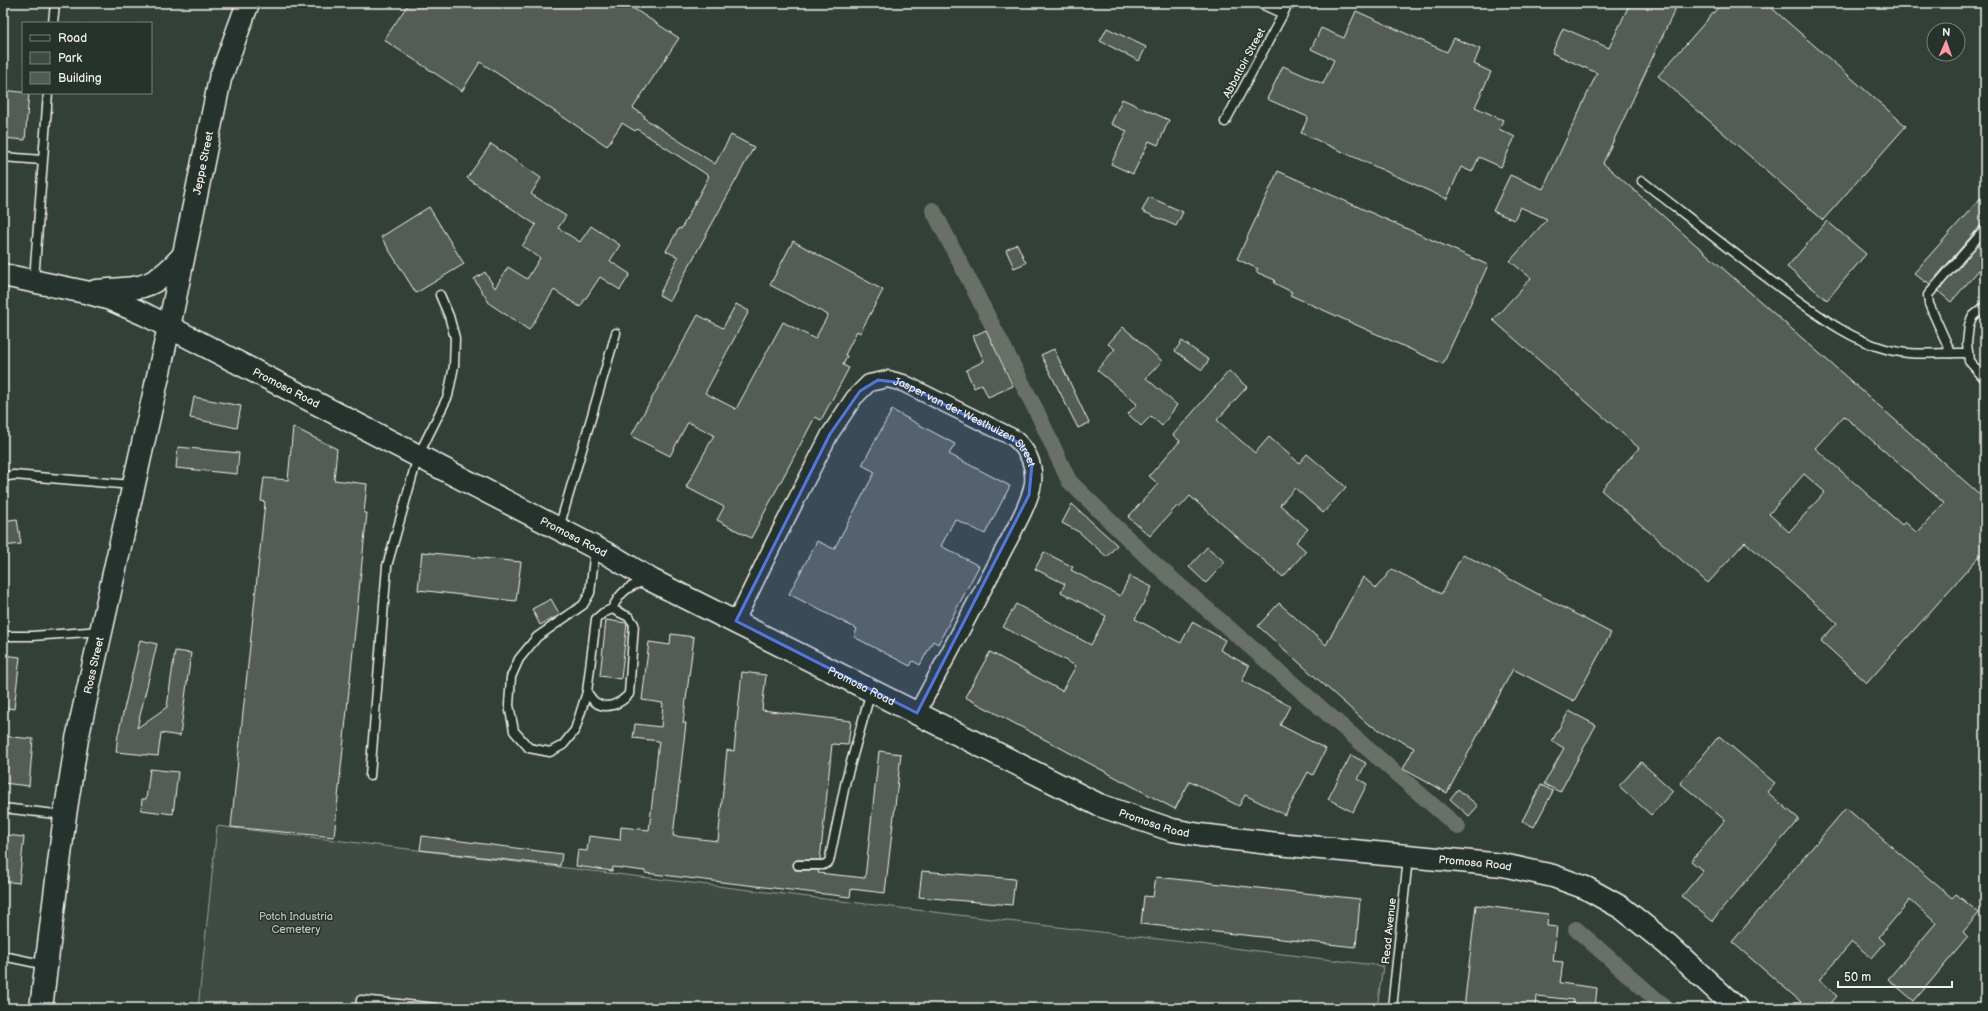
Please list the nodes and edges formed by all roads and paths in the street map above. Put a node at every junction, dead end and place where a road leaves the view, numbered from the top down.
1 (55, 3) edge
2 (248, 3) edge
3 (1259, 3) edge
4 (1288, 3) edge
5 (1283, 14) junction
6 (54, 22) edge
7 (48, 94) edge
8 (1225, 122) dead end
9 (3, 157) edge
10 (42, 160) junction
11 (1642, 181) dead end
12 (1985, 229) edge
13 (183, 256) junction
14 (3, 275) edge
15 (34, 280) junction
16 (84, 292) junction
17 (440, 296) dead end
18 (1984, 307) edge
19 (169, 327) junction
20 (616, 333) dead end
21 (1951, 353) junction
22 (1968, 353) junction
23 (1985, 379) edge
24 (418, 456) junction
25 (3, 477) edge
26 (133, 485) junction
27 (558, 529) junction
28 (595, 548) junction
29 (651, 580) junction
30 (612, 609) junction
31 (736, 621) junction
32 (101, 631) junction
33 (3, 636) edge
34 (872, 690) junction
35 (587, 692) junction
36 (917, 713) junction
37 (370, 776) dead end
38 (3, 808) edge
39 (65, 815) junction
40 (1408, 855) junction
41 (798, 865) dead end
42 (3, 956) edge
43 (46, 965) junction
44 (41, 1008) edge
45 (360, 1008) edge
46 (436, 1008) edge
47 (1392, 1008) edge
48 (1736, 1008) edge

1 - 6 lane
2 - 13 street, Jeppe Street
3 - 5 lane
4 - 5 lane, Abbattoir Street
5 - 8 lane, Abbattoir Street
7 - 10 lane
9 - 10 lane
10 - 15 lane
11 - 21 lane
12 - 21 lane
13 - 16 street
13 - 19 street, Jeppe Street
14 - 15 street, Promosa Road
15 - 16 street, Promosa Road
16 - 19 street, Promosa Road
17 - 24 lane
18 - 22 lane
19 - 24 street, Promosa Road
19 - 26 street, Ross Street
20 - 27 lane
21 - 22 lane
22 - 23 lane
24 - 27 street, Promosa Road
24 - 37 lane
25 - 26 lane
26 - 32 street, Ross Street
27 - 28 street, Promosa Road
28 - 29 street, Promosa Road
28 - 35 lane
29 - 30 lane
29 - 31 street, Promosa Road
30 - 35 lane
30 - 35 lane
31 - 34 street, Promosa Road
31 - 36 street, Jasper van der Westhuizen Street
32 - 33 lane
32 - 39 street, Ross Street
34 - 36 street, Promosa Road
34 - 41 lane
36 - 40 street, Promosa Road
38 - 39 lane
39 - 43 street, Ross Street
40 - 47 lane, Read Avenue
40 - 48 street, Promosa Road
42 - 43 lane
43 - 44 street, Ross Street
45 - 46 lane

